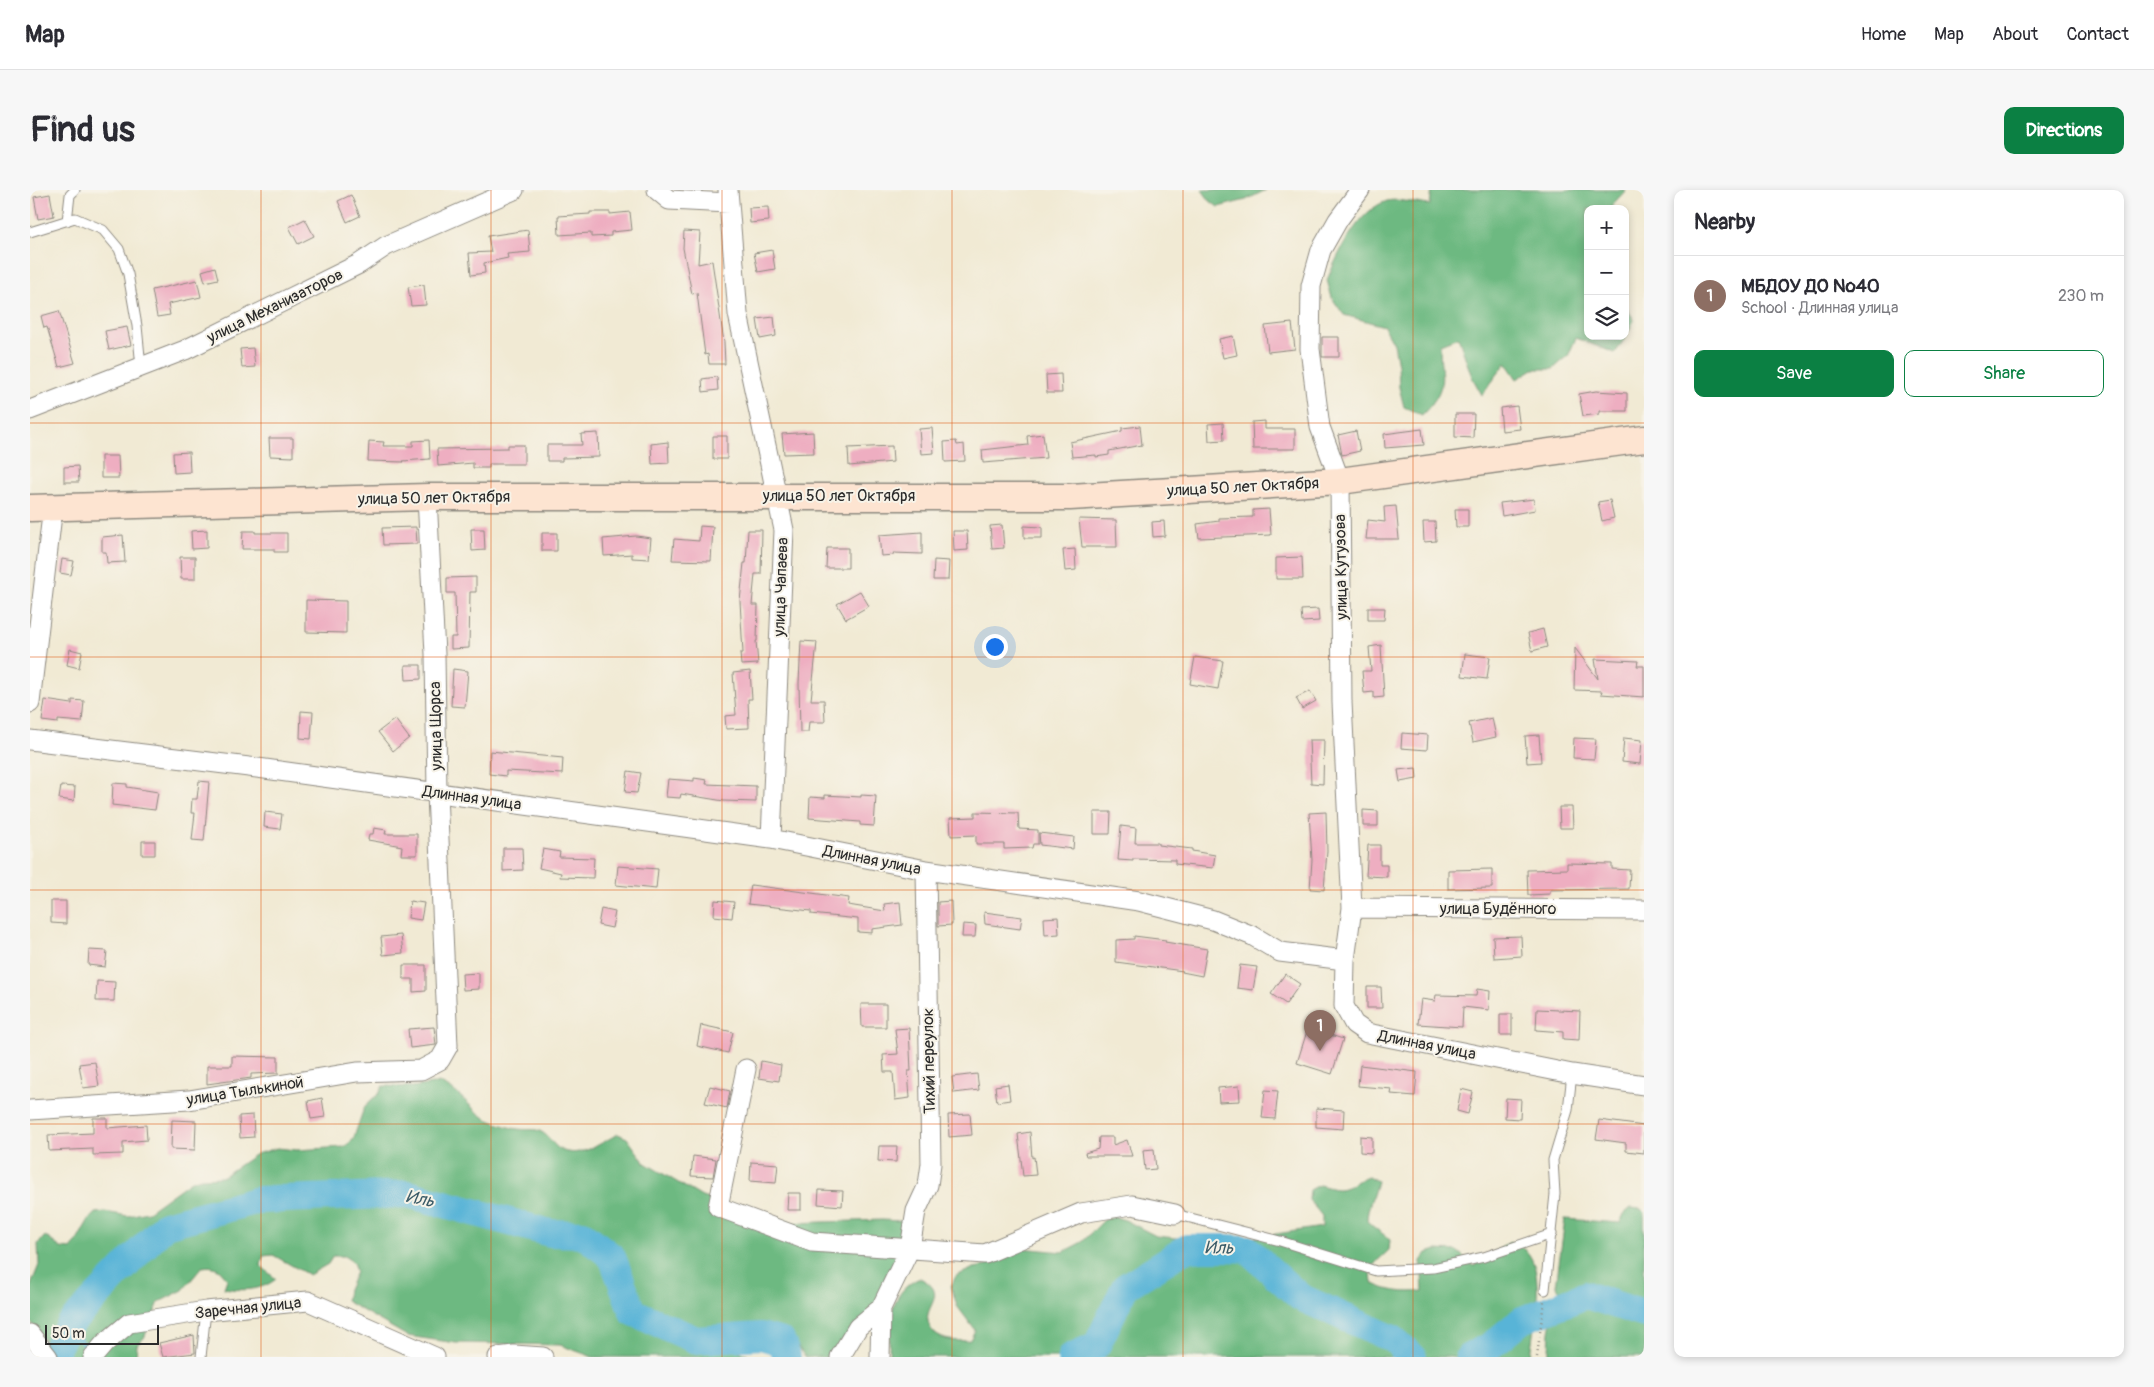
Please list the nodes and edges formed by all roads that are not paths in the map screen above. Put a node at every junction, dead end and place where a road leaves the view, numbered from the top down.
1 (75, 190) edge
2 (514, 190) edge
3 (657, 190) edge
4 (1360, 190) edge
5 (728, 196) edge
6 (67, 220) junction
7 (30, 232) edge
8 (141, 368) junction
9 (30, 410) edge
10 (1644, 439) edge
11 (1340, 481) junction
12 (427, 497) junction
13 (776, 497) junction
14 (42, 507) edge
15 (30, 703) edge
16 (30, 740) edge
17 (437, 793) junction
18 (771, 839) junction
19 (926, 870) junction
20 (1352, 908) junction
21 (1644, 910) edge
22 (1345, 960) junction
23 (448, 1046) joint
24 (746, 1070) dead end
25 (1572, 1074) junction
26 (1644, 1085) edge
27 (30, 1110) edge
28 (1175, 1214) joint
29 (1552, 1234) junction
30 (910, 1248) junction
31 (1545, 1290) road end
32 (881, 1308) junction
33 (206, 1311) junction
34 (30, 1334) edge
35 (45, 1353) edge
36 (93, 1357) edge
37 (201, 1357) edge
38 (435, 1357) edge
39 (498, 1357) edge
40 (543, 1357) edge
41 (840, 1357) edge
42 (880, 1357) edge

1 - 6 lane
2 - 8 street, улица Механизаторов
3 - 5 street
4 - 11 street, улица Кутузова
5 - 13 street, улица Чапаева
6 - 7 lane
6 - 8 lane
8 - 9 street, улица Механизаторов
10 - 11 street, улица 50 лет Октября
11 - 13 street, улица 50 лет Октября
11 - 20 street, улица Кутузова
12 - 13 street, улица 50 лет Октября
12 - 14 street, улица 50 лет Октября
12 - 17 street, улица Щорса
13 - 18 street, улица Чапаева
14 - 15 street
16 - 17 street, Длинная улица
17 - 18 street, Длинная улица
17 - 23 street, улица Щорса
18 - 19 street, Длинная улица
19 - 22 street, Длинная улица
19 - 30 street, Тихий переулок
20 - 21 street, улица Будённого
20 - 22 street, улица Кутузова
22 - 25 street, Длинная улица
23 - 27 street, улица Тылькиной
24 - 30 street
25 - 26 street, Длинная улица
25 - 29 lane
28 - 29 lane
28 - 30 street
29 - 31 lane
30 - 32 street, Тихий переулок
32 - 41 street
32 - 42 street
33 - 36 street, Заречная улица
33 - 37 lane
33 - 38 street, Заречная улица
34 - 35 street
39 - 40 street

